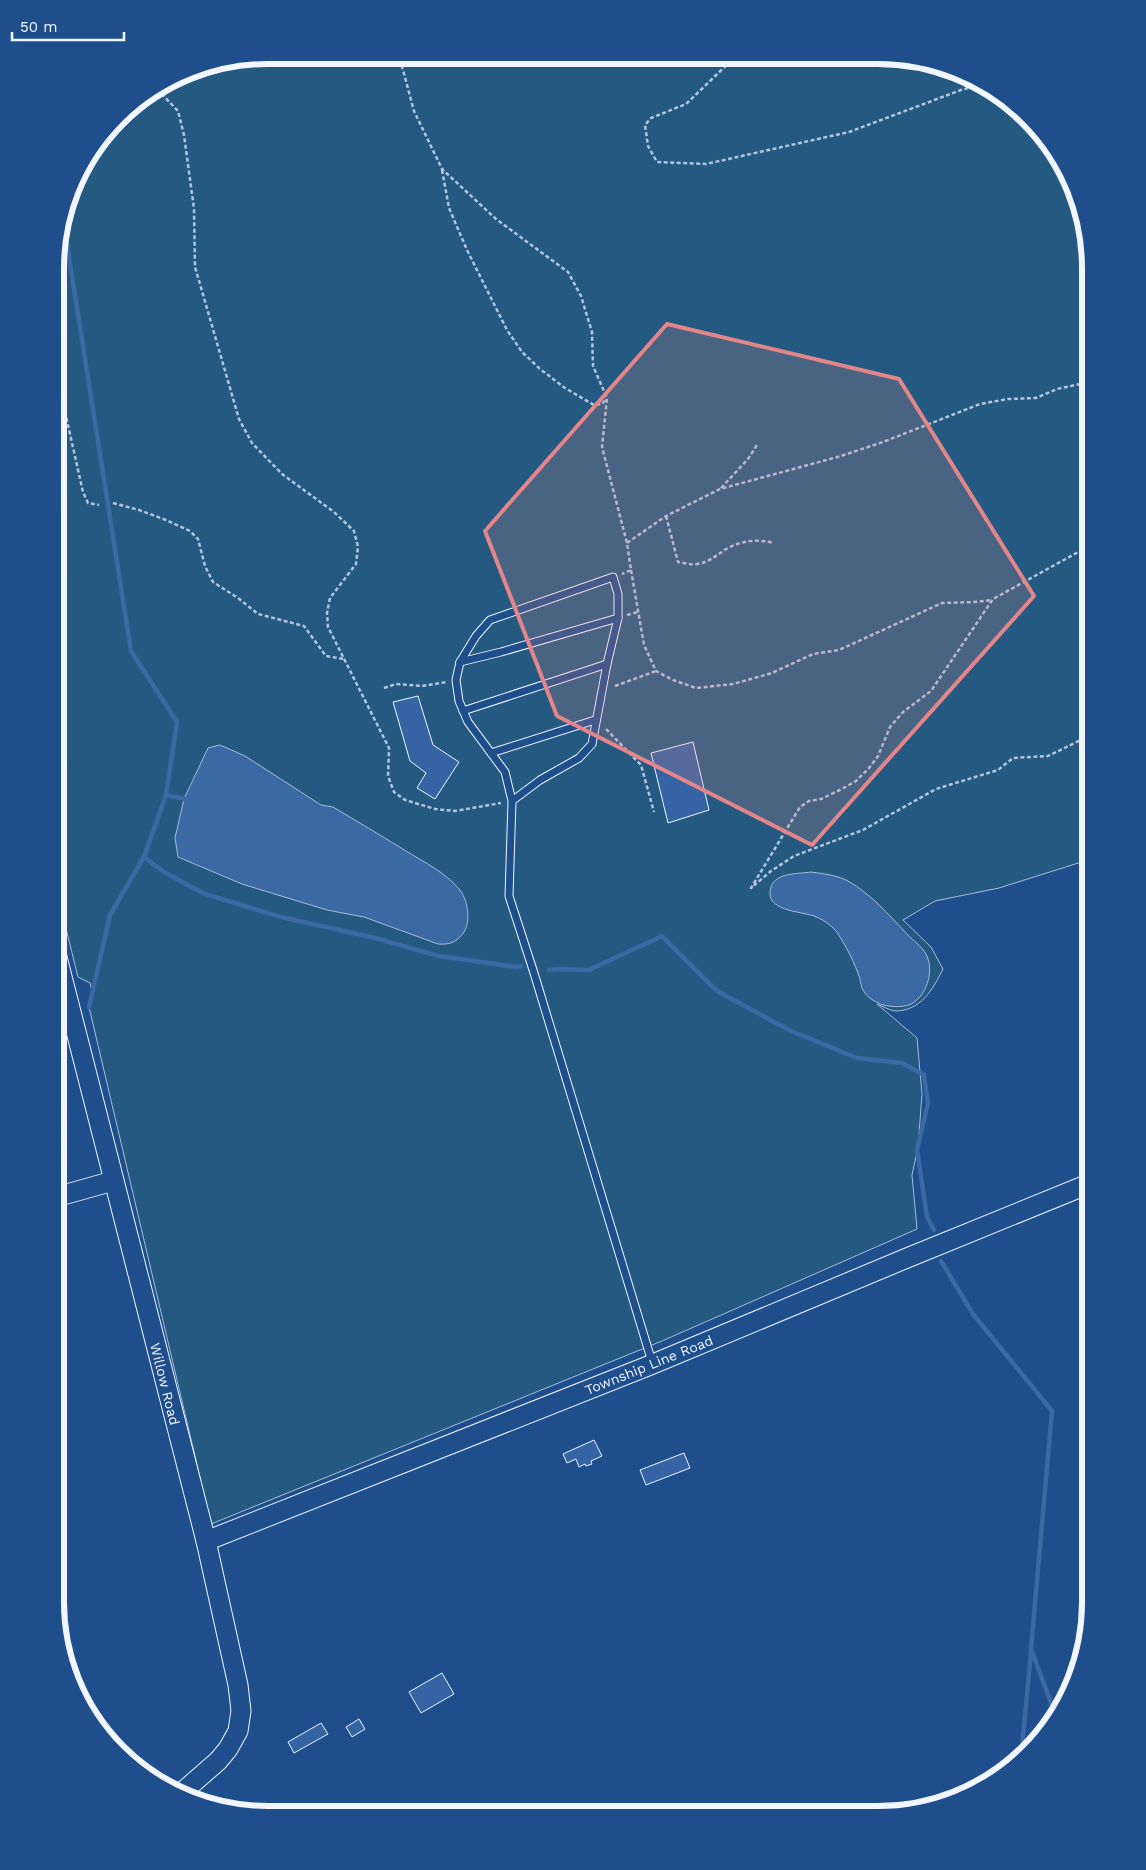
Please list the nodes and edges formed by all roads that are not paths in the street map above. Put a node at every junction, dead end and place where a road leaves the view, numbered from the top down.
1 (618, 618) junction
2 (460, 662) junction
3 (606, 664) junction
4 (463, 711) junction
5 (595, 720) junction
6 (491, 753) junction
7 (512, 802) junction
8 (64, 986) edge
9 (112, 1181) junction
10 (1082, 1188) edge
11 (64, 1195) edge
12 (652, 1364) junction
13 (206, 1541) junction
14 (186, 1789) edge

1 - 2 lane
1 - 2 lane
1 - 3 lane
2 - 4 lane
3 - 4 lane
3 - 5 lane
4 - 6 lane
5 - 6 lane
5 - 7 lane
6 - 7 lane
7 - 12 lane
8 - 9 street, Willow Road
9 - 11 street
9 - 13 street, Willow Road
10 - 12 street, Township Line Road
12 - 13 street, Township Line Road
13 - 14 street, Willow Road

